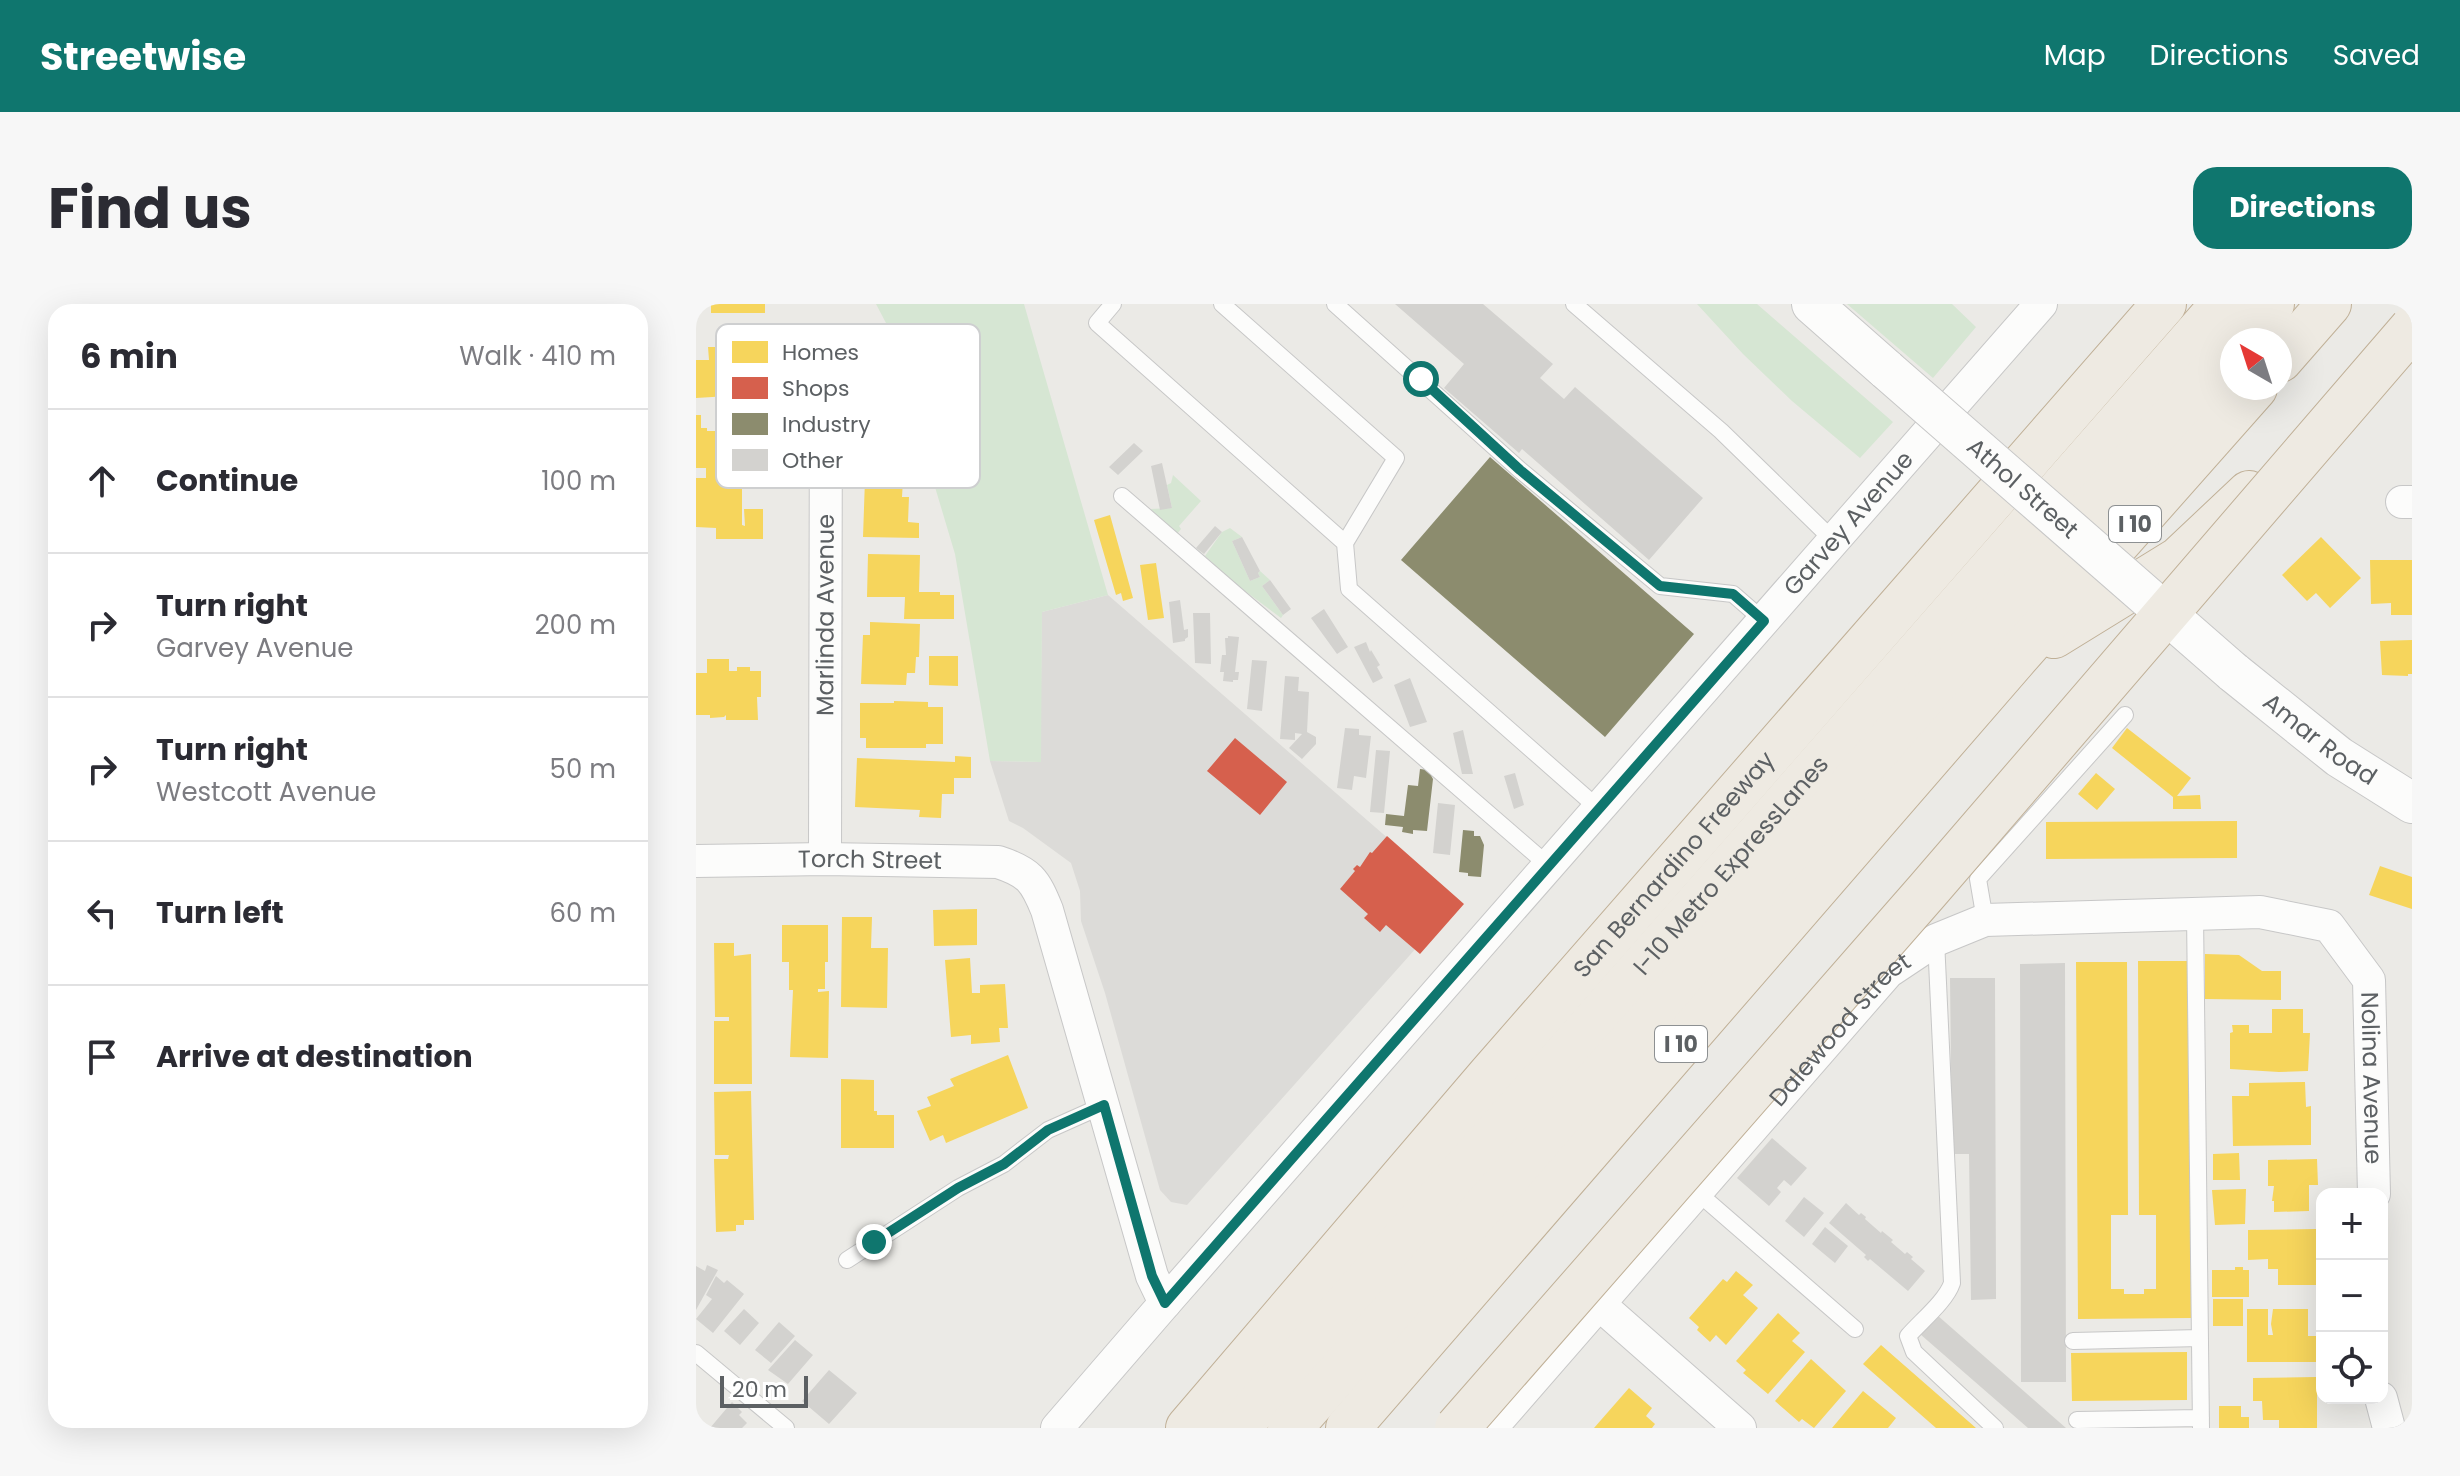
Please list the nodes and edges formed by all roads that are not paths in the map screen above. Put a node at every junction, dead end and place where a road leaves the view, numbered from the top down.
1 (1094, 304) edge
2 (1113, 304) edge
3 (1222, 304) edge
4 (1335, 304) edge
5 (1574, 304) edge
6 (1812, 304) edge
7 (2041, 304) edge
8 (2139, 304) edge
9 (2164, 304) edge
10 (2223, 304) edge
11 (2272, 304) edge
12 (2329, 304) edge
13 (1097, 323) junction
14 (2251, 328) edge
15 (2412, 328) edge
16 (2412, 341) edge
17 (2292, 346) edge
18 (2220, 363) edge
19 (2079, 400) junction
20 (2244, 400) edge
21 (826, 488) edge
22 (1122, 496) dead end
23 (1834, 541) junction
24 (1345, 543) junction
25 (1764, 621) junction
26 (2014, 660) junction
27 (2233, 672) joint
28 (2125, 715) dead end
29 (2412, 803) edge
30 (1599, 809) junction
31 (825, 859) junction
32 (696, 861) edge
33 (1549, 866) junction
34 (2195, 914) junction
35 (1985, 920) junction
36 (2329, 926) joint
37 (1936, 940) junction
38 (1104, 1105) junction
39 (2374, 1188) edge
40 (1697, 1192) junction
41 (847, 1260) dead end
42 (1165, 1303) junction
43 (1599, 1304) junction
44 (1855, 1329) dead end
45 (2200, 1338) junction
46 (2073, 1341) dead end
47 (696, 1353) edge
48 (2383, 1404) edge
49 (2077, 1420) dead end
50 (2201, 1423) edge
51 (786, 1428) edge
52 (1057, 1428) edge
53 (1188, 1428) edge
54 (1238, 1428) edge
55 (1290, 1428) edge
56 (1348, 1428) edge
57 (1457, 1428) edge
58 (1491, 1428) edge
59 (1740, 1428) edge
60 (1995, 1428) edge
61 (2389, 1428) edge

1 - 13 lane
2 - 13 lane
3 - 24 lane
4 - 25 lane
5 - 23 lane
6 - 27 street, Athol Street, bridge
7 - 23 street, Garvey Avenue
8 - 19 highway
9 - 19 highway, San Bernardino Freeway
10 - 54 highway, I-10 Metro ExpressLanes
11 - 14 highway
12 - 17 highway
13 - 24 lane
15 - 57 highway, bridge
16 - 26 highway
18 - 55 highway
19 - 53 highway, San Bernardino Freeway
20 - 26 highway, I 10
21 - 31 street, Marlinda Avenue
22 - 33 lane
23 - 25 street, Garvey Avenue
24 - 30 lane
25 - 30 street, Garvey Avenue
26 - 56 highway, I 10
27 - 29 street, Amar Road
28 - 35 lane
30 - 33 street, Garvey Avenue
31 - 32 street, Torch Street
31 - 38 street, Torch Street
33 - 42 street, Garvey Avenue
34 - 35 street, Dalewood Street
34 - 36 street, Dalewood Street
34 - 45 lane
35 - 37 street, Dalewood Street
36 - 39 street, Nolina Avenue
37 - 40 street, Dalewood Street
37 - 60 lane
38 - 41 lane
38 - 42 street
40 - 43 street, Dalewood Street
40 - 44 lane
42 - 52 street, Garvey Avenue
43 - 58 street, Dalewood Street
43 - 59 street
45 - 46 lane
45 - 50 lane
47 - 51 lane
48 - 61 street
49 - 50 lane

